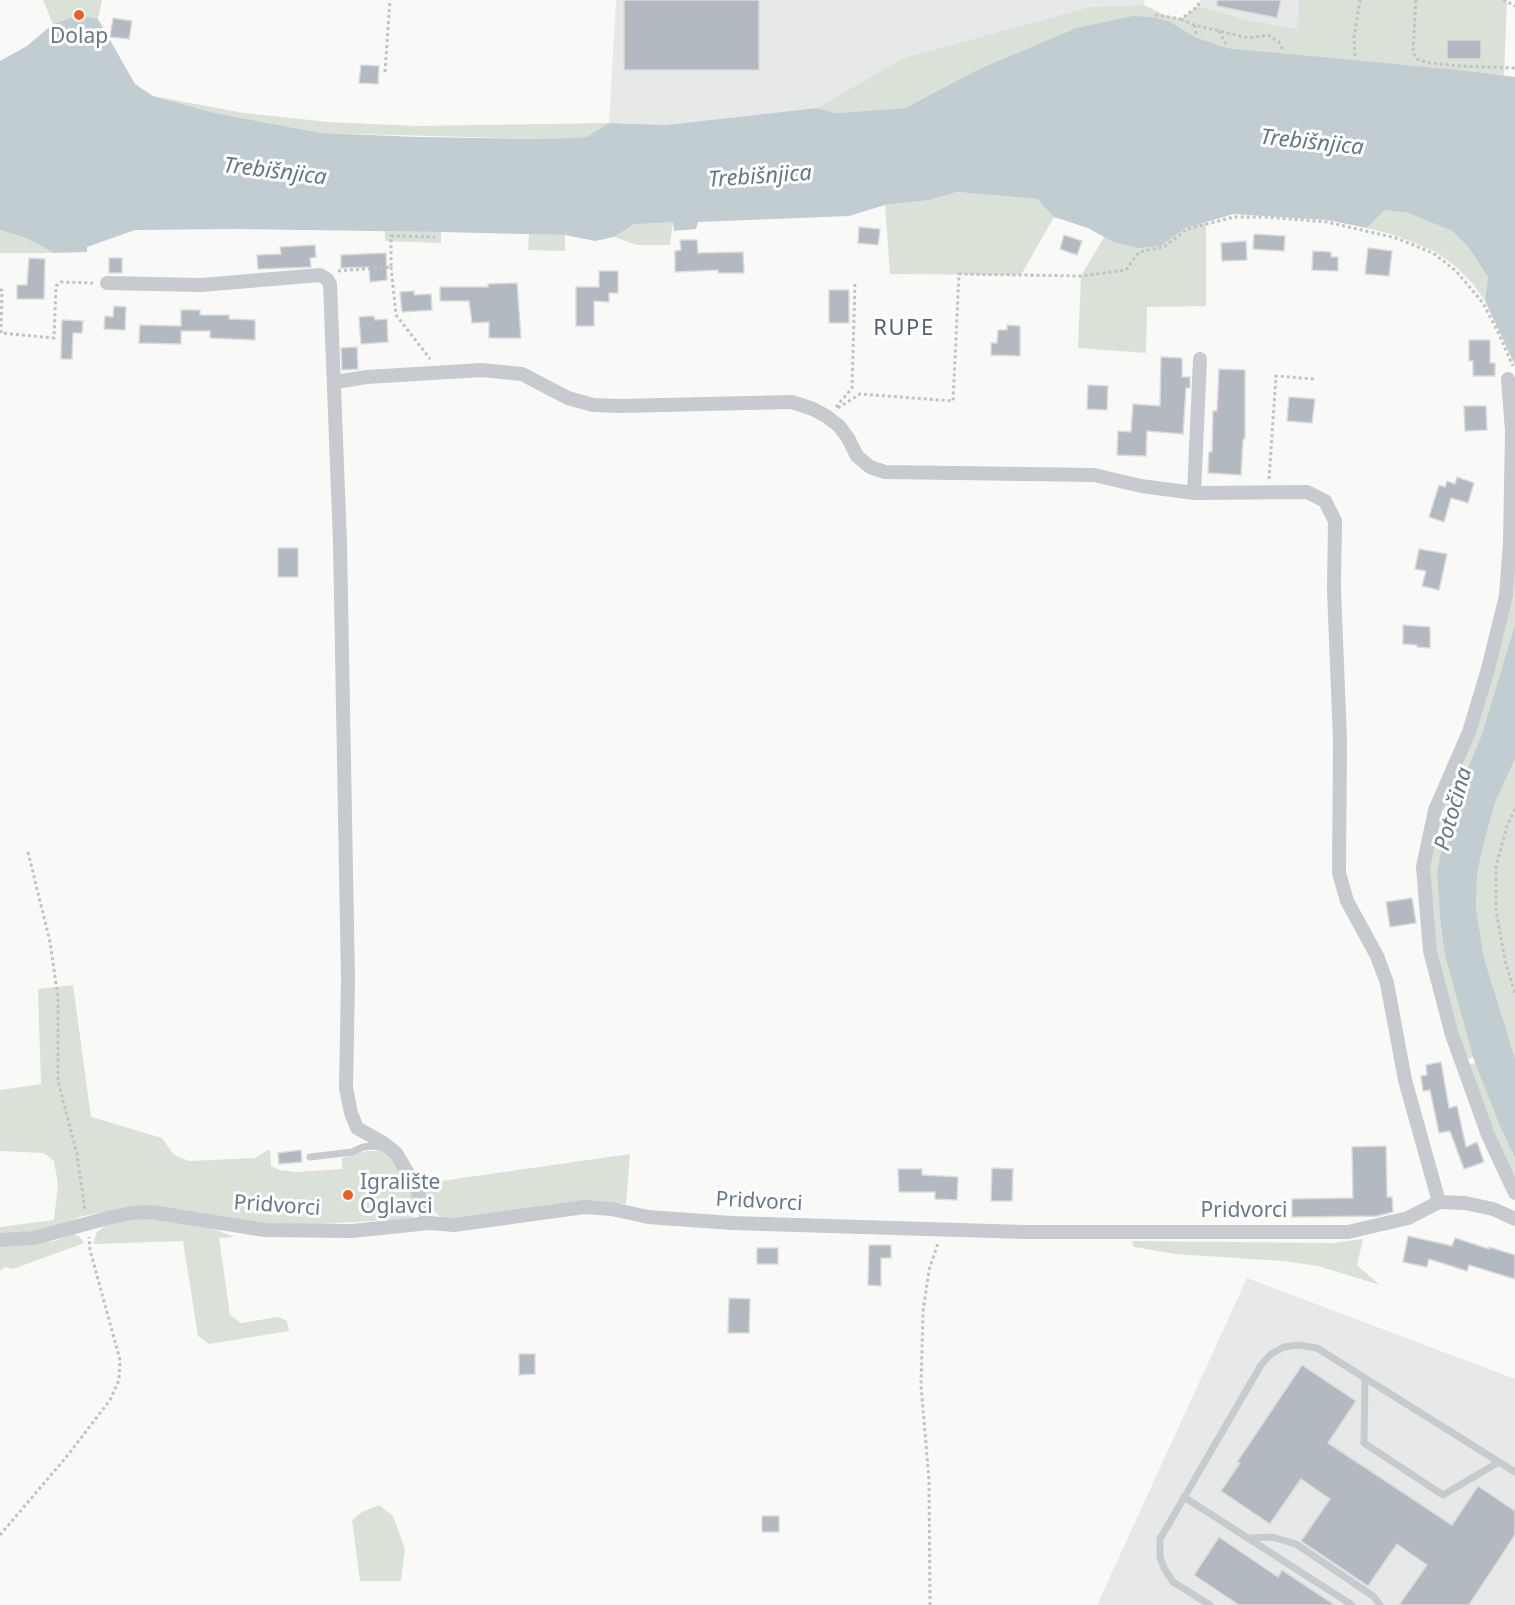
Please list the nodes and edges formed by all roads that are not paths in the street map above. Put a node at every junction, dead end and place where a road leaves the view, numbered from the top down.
1 (107, 283) road end
2 (1200, 358) dead end
3 (1508, 379) road end
4 (335, 382) junction
5 (1194, 493) junction
6 (396, 1153) junction
7 (310, 1157) dead end
8 (1515, 1193) edge
9 (1439, 1202) junction
10 (1515, 1220) edge
11 (429, 1223) junction
12 (0, 1240) edge
13 (1365, 1378) junction
14 (1499, 1462) junction
15 (1515, 1472) edge
16 (1184, 1497) junction
17 (1248, 1538) junction
18 (1210, 1605) edge
19 (1352, 1605) edge
20 (1380, 1605) edge

1 - 4 street
2 - 5 street
3 - 8 street
4 - 5 street
4 - 6 street
5 - 9 street
6 - 7 lane
6 - 11 street
9 - 10 street
9 - 11 street, Pridvorci
11 - 12 street, Pridvorci
13 - 14 lane
13 - 14 lane
13 - 16 lane
14 - 15 lane
16 - 17 lane
16 - 18 lane
17 - 19 lane
17 - 20 lane

